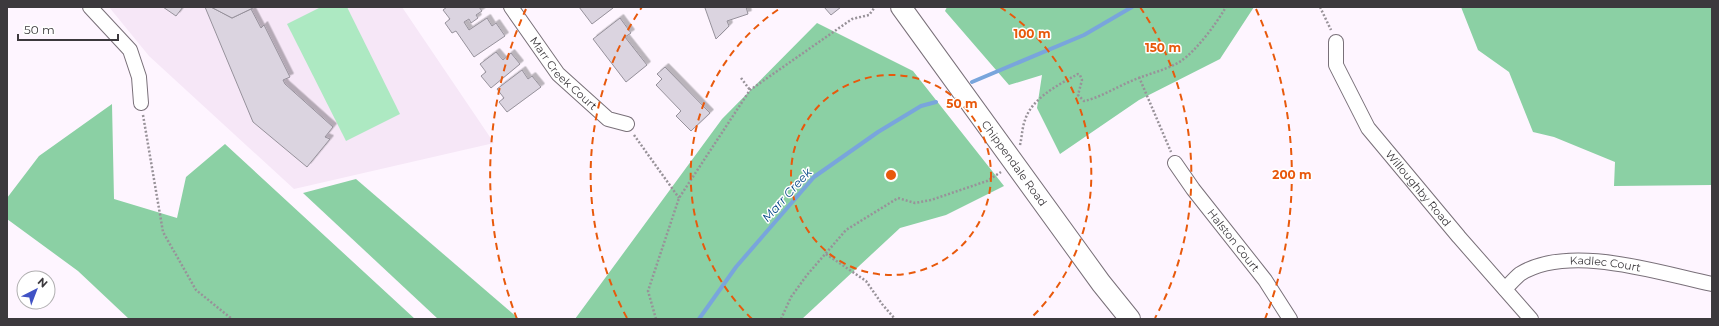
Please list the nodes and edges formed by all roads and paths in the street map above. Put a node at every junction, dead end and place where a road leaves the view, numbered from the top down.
1 (90, 7) edge
2 (511, 7) edge
3 (875, 7) edge
4 (901, 7) edge
5 (1226, 7) edge
6 (1320, 7) edge
7 (1336, 42) joint
8 (1139, 77) junction
9 (741, 78) dead end
10 (750, 90) junction
11 (141, 103) joint
12 (627, 124) joint
13 (1018, 151) dead end
14 (1175, 163) joint
15 (1006, 168) dead end
16 (679, 198) junction
17 (826, 254) junction
18 (1712, 284) edge
19 (1505, 289) junction
20 (232, 319) edge
21 (656, 319) edge
22 (781, 319) edge
23 (895, 319) edge
24 (1130, 319) edge
25 (1290, 319) edge
26 (1531, 319) edge

1 - 11 street
2 - 12 street, Marr Creek Court
3 - 10 path
4 - 24 street, Chippendale Road
5 - 8 path
6 - 7 path
7 - 19 street, Willoughby Road
8 - 13 path
8 - 14 path
9 - 10 path
10 - 16 path
11 - 20 path
12 - 16 path
14 - 25 street, Halston Court
15 - 17 path
16 - 21 path
17 - 22 path
17 - 23 path
18 - 19 street, Kadlec Court
19 - 26 street, Willoughby Road

